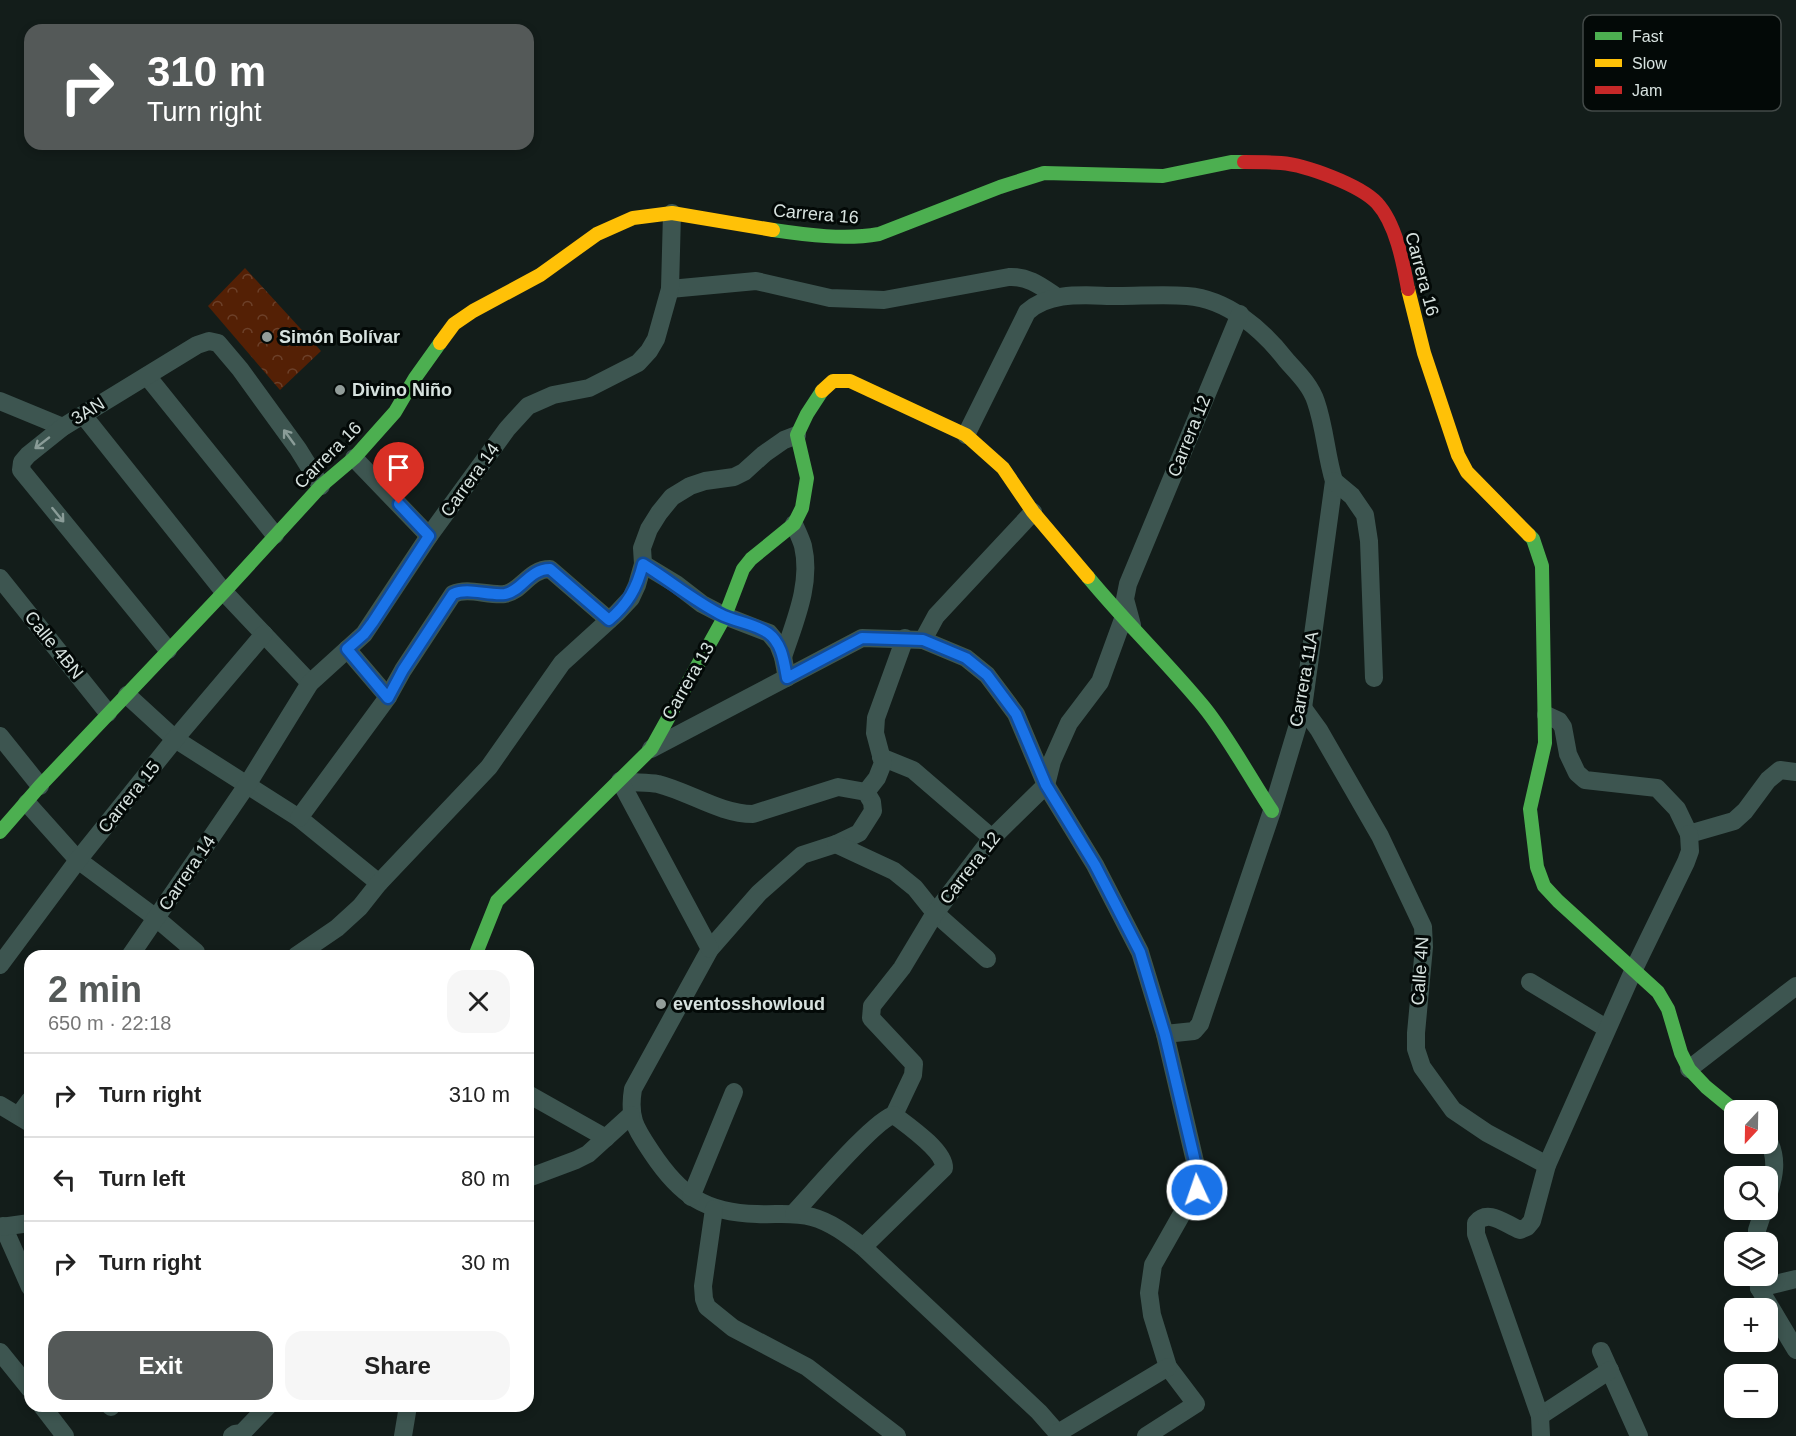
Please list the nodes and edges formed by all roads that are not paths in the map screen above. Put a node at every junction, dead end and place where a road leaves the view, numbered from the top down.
1 (672, 213) junction
2 (670, 289) junction
3 (1057, 297) junction
4 (1240, 314) junction
5 (147, 376) junction
6 (0, 401) edge
7 (83, 415) junction
8 (63, 427) junction
9 (797, 435) junction
10 (966, 435) junction
11 (354, 458) junction
12 (1334, 481) junction
13 (321, 486) junction
14 (1033, 512) junction
15 (794, 524) junction
16 (275, 535) junction
17 (429, 536) junction
18 (643, 564) junction
19 (1, 581) edge
20 (224, 592) junction
21 (724, 616) junction
22 (609, 620) junction
23 (1127, 623) junction
24 (264, 634) junction
25 (914, 639) junction
26 (347, 649) junction
27 (168, 650) junction
28 (783, 657) junction
29 (787, 678) junction
30 (1374, 678) dead end
31 (310, 683) junction
32 (127, 695) junction
33 (388, 698) junction
34 (1302, 708) junction
35 (108, 713) junction
36 (1546, 715) junction
37 (0, 736) edge
38 (175, 739) junction
39 (651, 749) junction
40 (881, 757) junction
41 (1796, 772) edge
42 (620, 781) junction
43 (247, 785) junction
44 (1046, 785) junction
45 (40, 786) junction
46 (866, 792) junction
47 (27, 803) junction
48 (1272, 812) junction
49 (299, 818) junction
50 (0, 832) edge
51 (1689, 834) junction
52 (992, 838) junction
53 (836, 844) junction
54 (78, 860) junction
55 (379, 883) junction
56 (935, 913) junction
57 (156, 918) junction
58 (710, 949) junction
59 (134, 950) edge
60 (194, 950) edge
61 (305, 950) edge
62 (477, 950) edge
63 (987, 959) dead end
64 (0, 965) edge
65 (1634, 969) junction
66 (1530, 982) dead end
67 (1796, 986) edge
68 (1606, 1028) junction
69 (1165, 1035) junction
70 (1689, 1069) junction
71 (734, 1092) dead end
72 (534, 1097) edge
73 (1724, 1102) edge
74 (0, 1105) edge
75 (894, 1115) junction
76 (631, 1116) junction
77 (24, 1118) edge
78 (606, 1138) junction
79 (1547, 1165) junction
80 (534, 1176) edge
81 (691, 1197) junction
82 (714, 1209) junction
83 (794, 1213) junction
84 (24, 1224) edge
85 (2, 1227) edge
86 (863, 1247) junction
87 (24, 1274) edge
88 (1796, 1279) edge
89 (1778, 1280) edge
90 (1760, 1286) edge
91 (1796, 1350) edge
92 (1601, 1351) dead end
93 (0, 1352) edge
94 (1167, 1367) junction
95 (1610, 1370) junction
96 (24, 1382) edge
97 (47, 1412) edge
98 (262, 1412) edge
99 (407, 1412) edge
100 (1540, 1416) junction
101 (240, 1435) edge
102 (1054, 1435) edge
103 (65, 1436) edge
104 (403, 1436) edge
105 (897, 1436) edge
106 (1146, 1436) edge
107 (1541, 1436) edge
108 (1639, 1436) edge

1 - 2 street, Carrera 14
1 - 11 street, Carrera 16
1 - 36 street, Carrera 16
2 - 3 street
2 - 17 street, Carrera 14
3 - 4 street
3 - 10 street
4 - 12 street, Carrera 11A
4 - 23 street, Carrera 12
5 - 7 street, 3AN
13 -> 5 street, 3AN
5 - 16 street
6 - 8 street
7 - 8 street, 3AN
7 - 20 street
8 -> 27 street, 3AN
9 - 10 street
9 - 15 street
9 - 18 street
10 - 14 street
11 - 13 street, Carrera 16
11 - 17 street
12 - 30 street
12 - 34 street, Carrera 11A
13 - 16 street, Carrera 16
14 - 23 street
14 - 25 street
15 - 21 street, Carrera 13
15 - 28 street
16 - 20 street, Carrera 16
17 - 26 street, Carrera 14
18 - 21 street
18 - 22 street
19 - 35 street, Calle 4BN
20 - 24 street
20 - 27 street, Carrera 16
21 - 28 street
21 - 39 street, Carrera 13
22 - 33 street
22 - 55 street
23 - 44 street, Carrera 12
23 - 48 street
24 - 31 street
24 - 38 street, Carrera 15
25 - 29 street
25 - 40 street
25 - 44 street
26 - 31 street, Carrera 14
26 - 33 street
27 - 32 street, Carrera 16
28 - 29 street
29 - 39 street
31 - 43 street, Carrera 14
32 - 35 street, Carrera 16
32 - 38 street
33 - 49 street
34 - 48 street, Carrera 11A
34 - 79 street, Calle 4N
35 - 45 street, Carrera 16
36 - 51 street
36 - 65 street, Carrera 16
37 - 45 street
38 - 43 street
38 - 54 street, Carrera 15
39 - 42 street, Carrera 13
40 - 46 street
40 - 52 street
41 - 51 street
42 - 46 street
42 - 58 street
42 - 62 street, Carrera 13
43 - 49 street
43 - 57 street, Carrera 14
44 - 52 street, Carrera 12
44 - 69 street
45 - 47 street, Carrera 16
46 - 53 street
47 - 50 street, Carrera 16
47 - 54 street
48 - 69 street, Carrera 11A
49 - 55 street
51 - 65 street
52 - 56 street, Carrera 12
53 - 56 street
53 - 58 street
54 - 57 street
54 - 64 street, Carrera 15
55 - 61 street
56 - 63 street
56 - 75 street, Carrera 12
57 - 59 street, Carrera 14
57 - 60 street
58 - 76 street
65 - 68 street
65 - 70 street, Carrera 16
66 - 68 street
67 - 70 street
68 - 79 street
69 - 94 street
70 - 73 street
71 - 81 street
72 - 78 street
74 - 77 street
75 - 83 street
75 - 86 street
76 - 78 street
76 - 81 street
78 - 80 street
79 - 100 street
81 - 82 street
82 - 83 street
82 - 105 street
83 - 86 street
84 - 85 street
85 - 87 street
86 - 102 street
88 - 89 street
90 - 91 street
92 - 95 street
93 - 96 street
94 - 102 street
94 - 106 street
95 - 100 street
95 - 108 street
97 - 103 street
98 - 101 street
99 - 104 street
100 - 107 street

